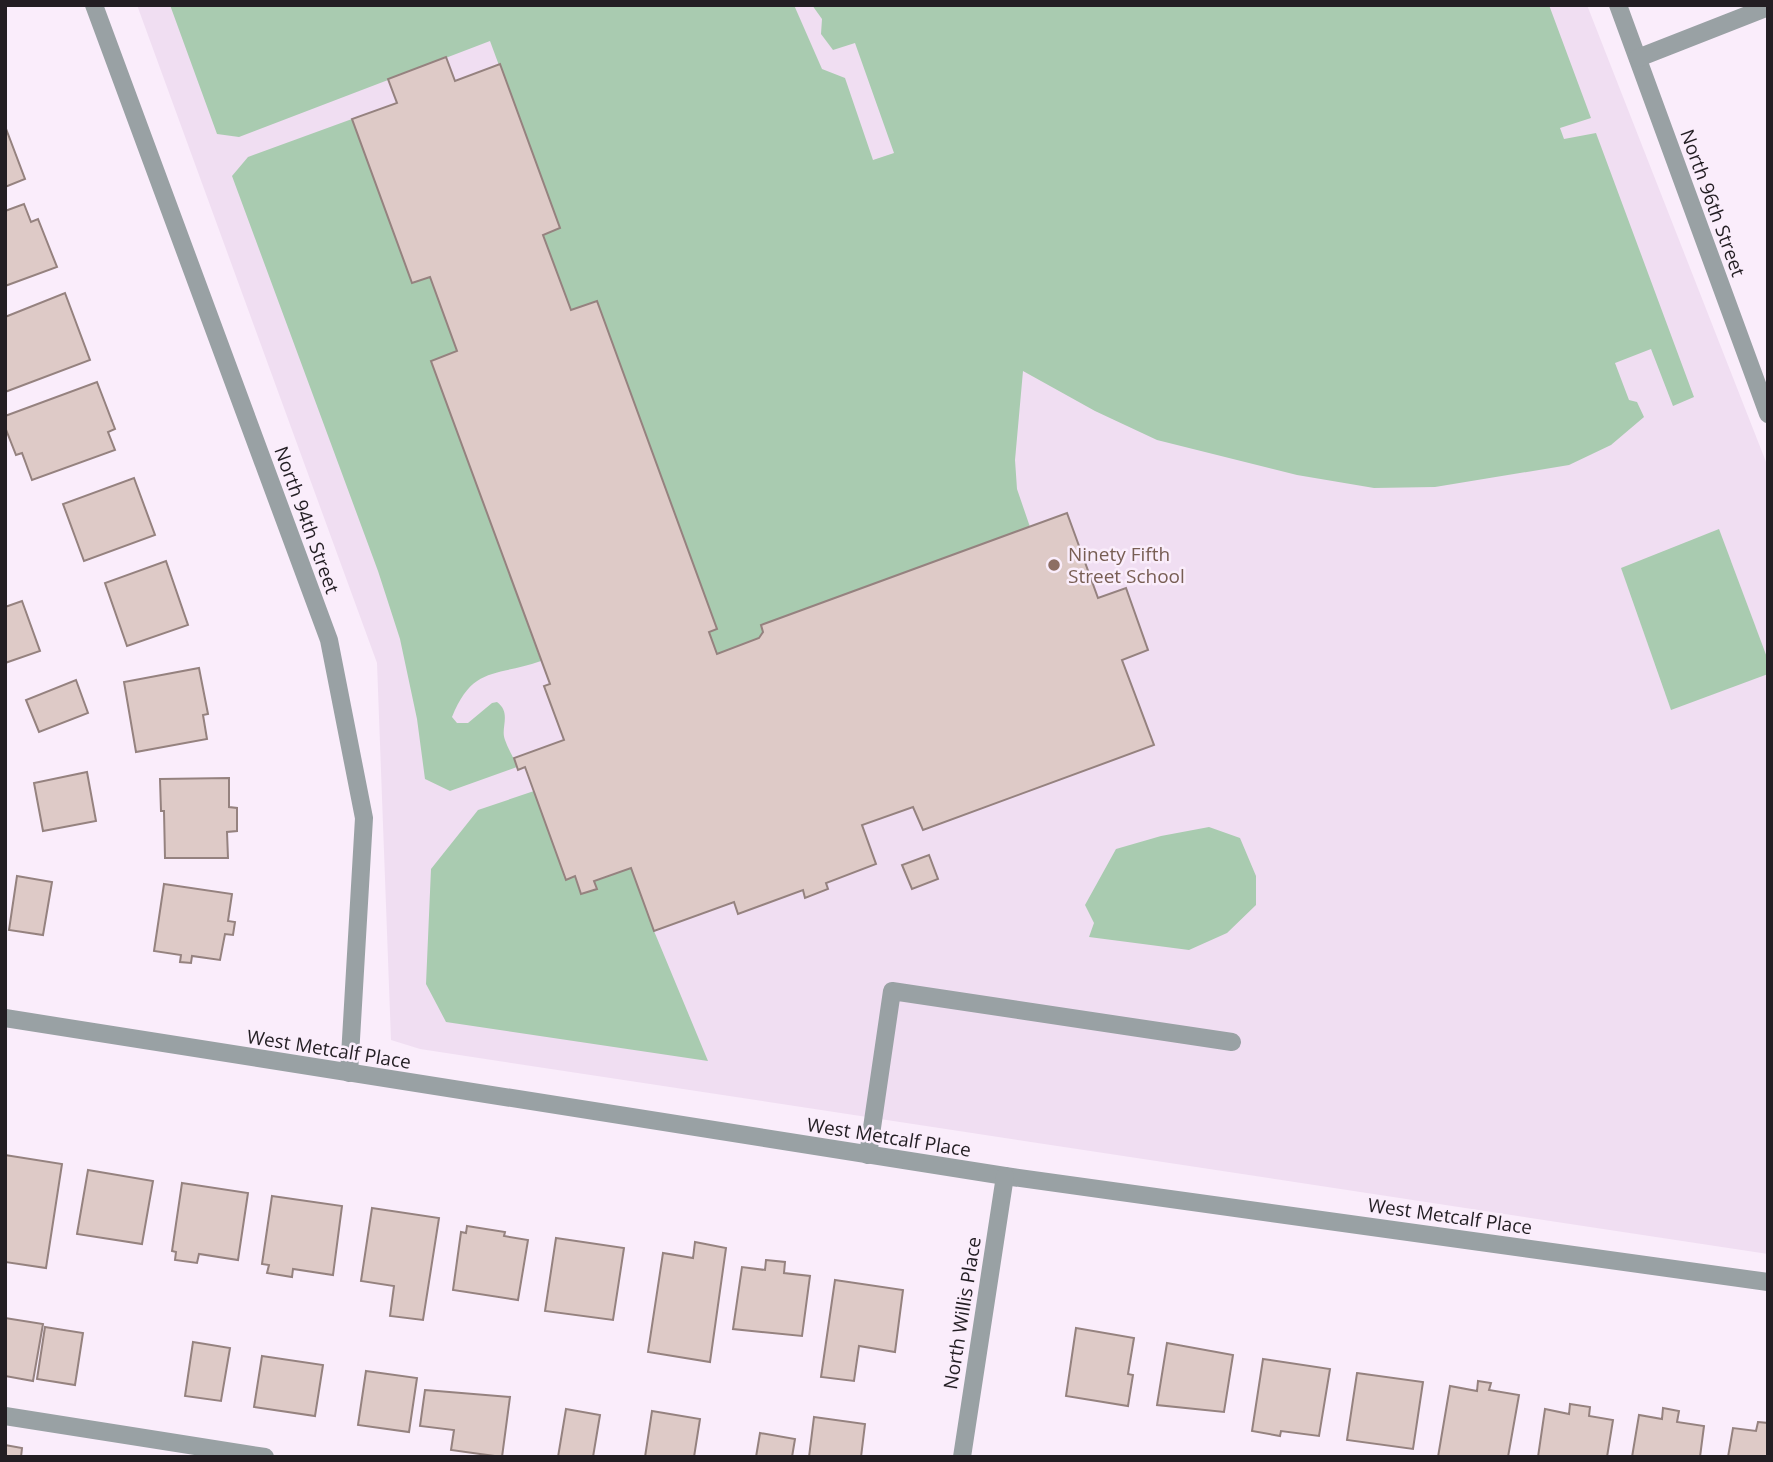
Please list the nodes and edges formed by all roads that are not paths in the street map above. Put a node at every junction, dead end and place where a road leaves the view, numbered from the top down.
1 (94, 5) edge
2 (1618, 5) edge
3 (1768, 7) edge
4 (1638, 58) junction
5 (1768, 414) edge
6 (5, 1018) edge
7 (1232, 1042) dead end
8 (349, 1073) junction
9 (868, 1155) junction
10 (1004, 1176) junction
11 (1768, 1282) edge
12 (5, 1416) edge
13 (265, 1457) edge
14 (962, 1457) edge

1 - 8 street, North 94th Street
2 - 4 street, North 96th Street
3 - 4 street
4 - 5 street, North 96th Street
6 - 8 street, West Metcalf Place
7 - 9 street
8 - 9 street, West Metcalf Place
9 - 10 street, West Metcalf Place
10 - 11 street, West Metcalf Place
10 - 14 street, North Willis Place
12 - 13 street

